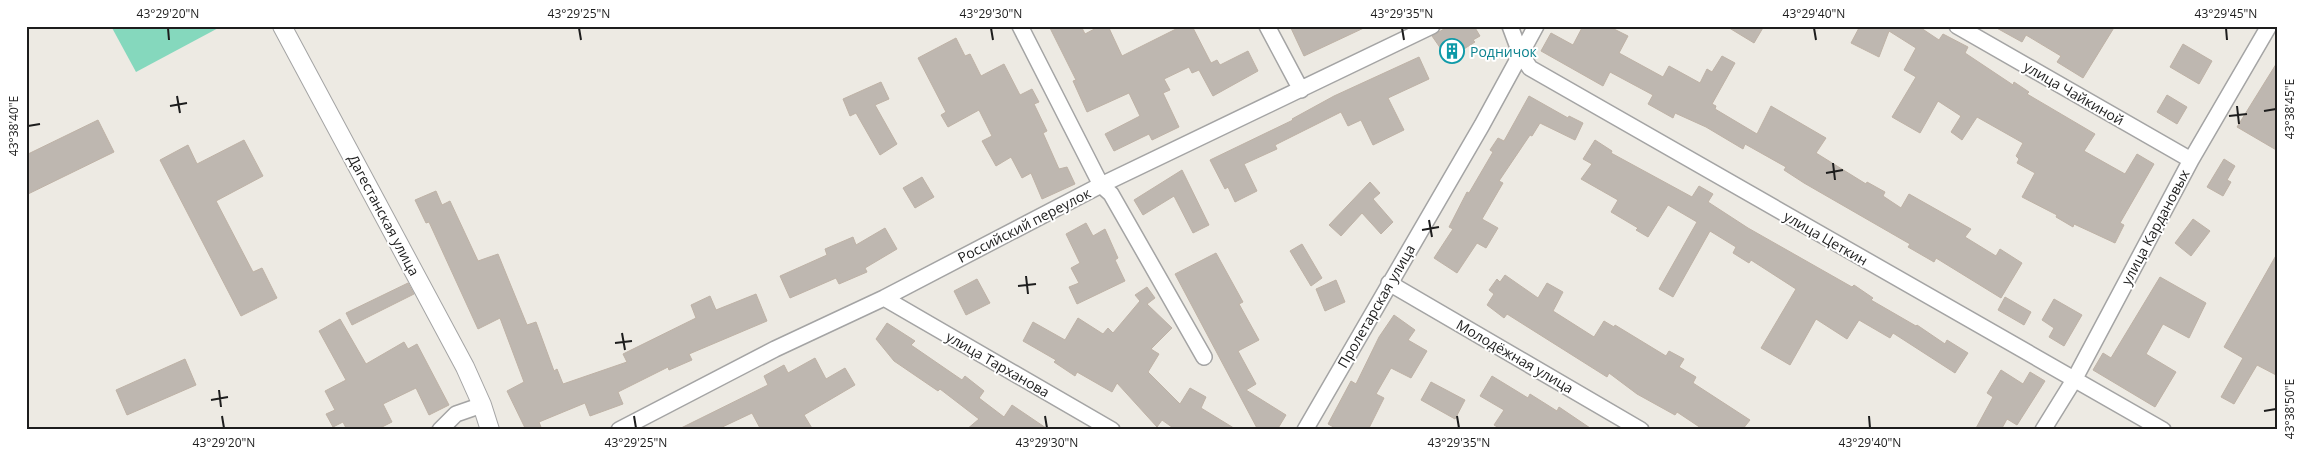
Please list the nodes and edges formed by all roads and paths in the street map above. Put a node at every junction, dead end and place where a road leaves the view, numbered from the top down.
1 (282, 26) edge
2 (1020, 26) edge
3 (1267, 26) edge
4 (1432, 26) edge
5 (1510, 26) edge
6 (1536, 26) edge
7 (1957, 26) edge
8 (2269, 26) edge
9 (1520, 53) junction
10 (1300, 90) junction
11 (2191, 160) junction
12 (1101, 185) junction
13 (1389, 283) junction
14 (884, 298) junction
15 (1204, 357) dead end
16 (2074, 380) junction
17 (482, 405) junction
18 (440, 430) edge
19 (490, 430) edge
20 (619, 430) edge
21 (1112, 430) edge
22 (1305, 430) edge
23 (1641, 430) edge
24 (2044, 430) edge
25 (2163, 430) edge

1 - 17 street, Дагестанская улица
2 - 12 street
3 - 10 street
4 - 10 street, Российский переулок
5 - 9 street, улица Цеткин
6 - 9 street, Пролетарская улица
7 - 11 street, улица Чайкиной
8 - 11 street, улица Кардановых
9 - 13 street, Пролетарская улица
9 - 16 street, улица Цеткин
10 - 12 street, Российский переулок
11 - 16 street, улица Кардановых
12 - 14 street, Российский переулок
12 - 15 street
13 - 22 street, Пролетарская улица
13 - 23 street, Молодёжная улица
14 - 20 street, Российский переулок
14 - 21 street, улица Тарханова
16 - 24 street, улица Кардановых
16 - 25 street, улица Цеткин
17 - 18 street
17 - 19 street, Дагестанская улица

